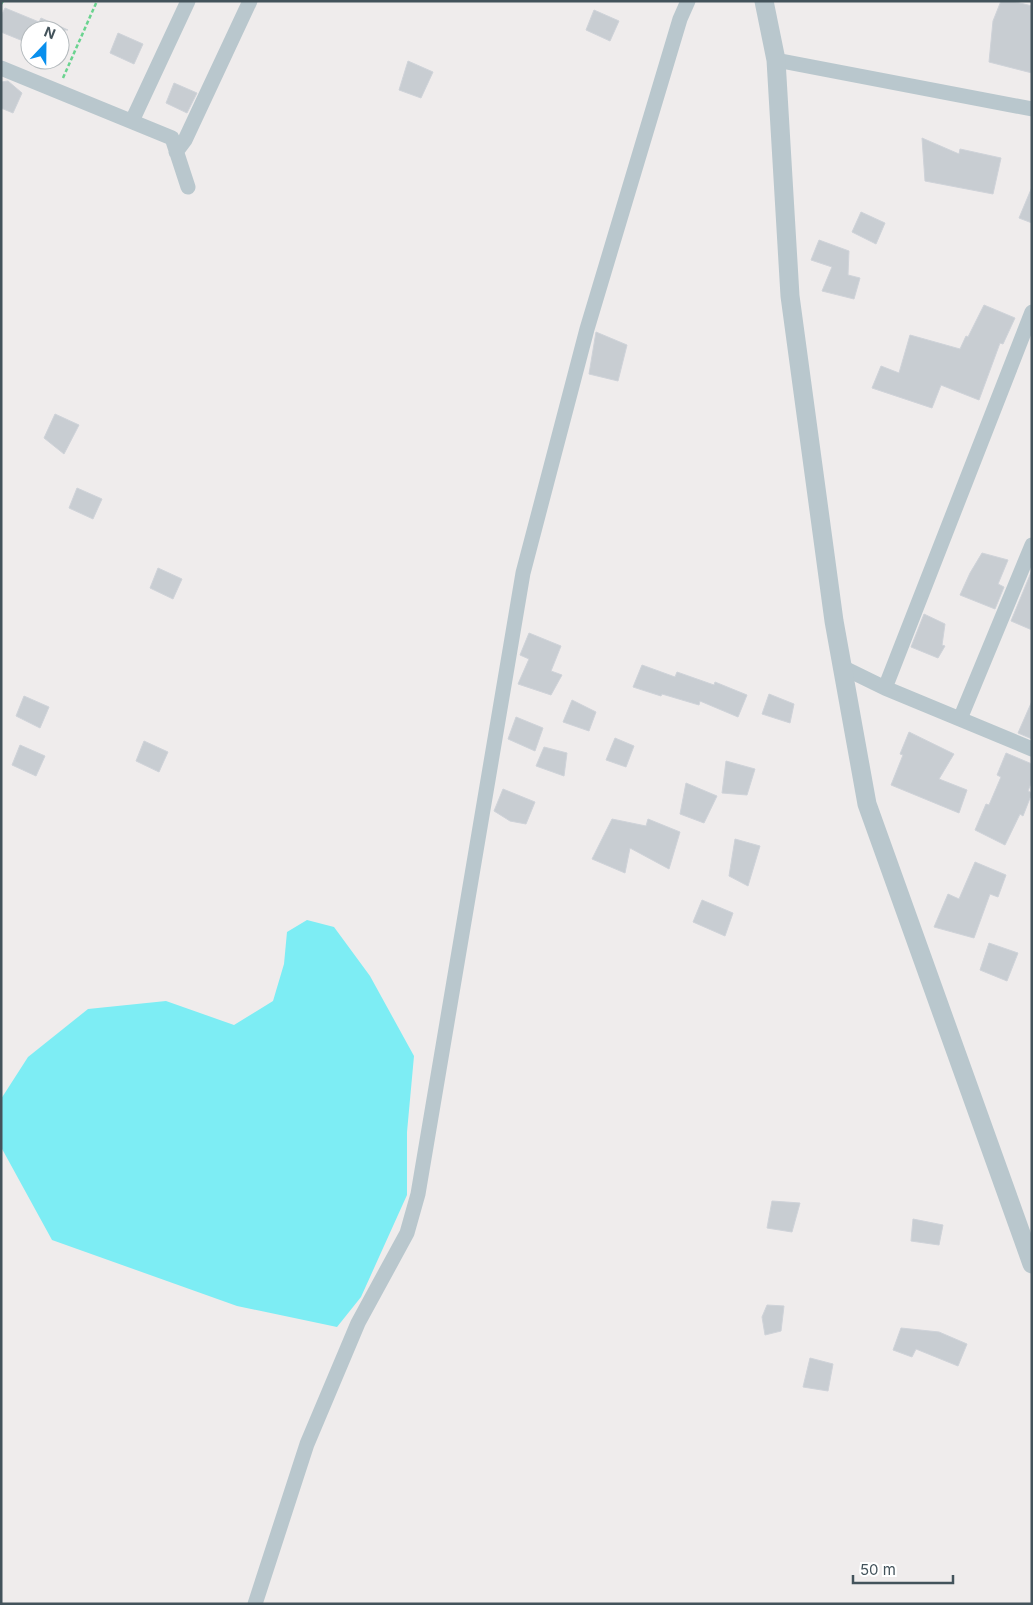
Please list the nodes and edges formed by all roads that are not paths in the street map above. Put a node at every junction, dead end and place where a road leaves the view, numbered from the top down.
1 (188, 1) edge
2 (250, 1) edge
3 (688, 1) edge
4 (764, 1) edge
5 (776, 60) junction
6 (1, 68) edge
7 (1032, 109) edge
8 (132, 121) junction
9 (176, 152) junction
10 (188, 187) dead end
11 (1032, 312) edge
12 (1032, 545) edge
13 (842, 667) junction
14 (885, 688) junction
15 (960, 719) junction
16 (1032, 749) edge
17 (1032, 1264) edge
18 (255, 1604) edge

1 - 8 street
2 - 9 street
3 - 18 street
4 - 5 street
5 - 7 street
5 - 13 street
6 - 8 street
8 - 9 street
9 - 10 street
11 - 14 street
12 - 15 street
13 - 14 street
13 - 17 street
14 - 15 street
15 - 16 street

